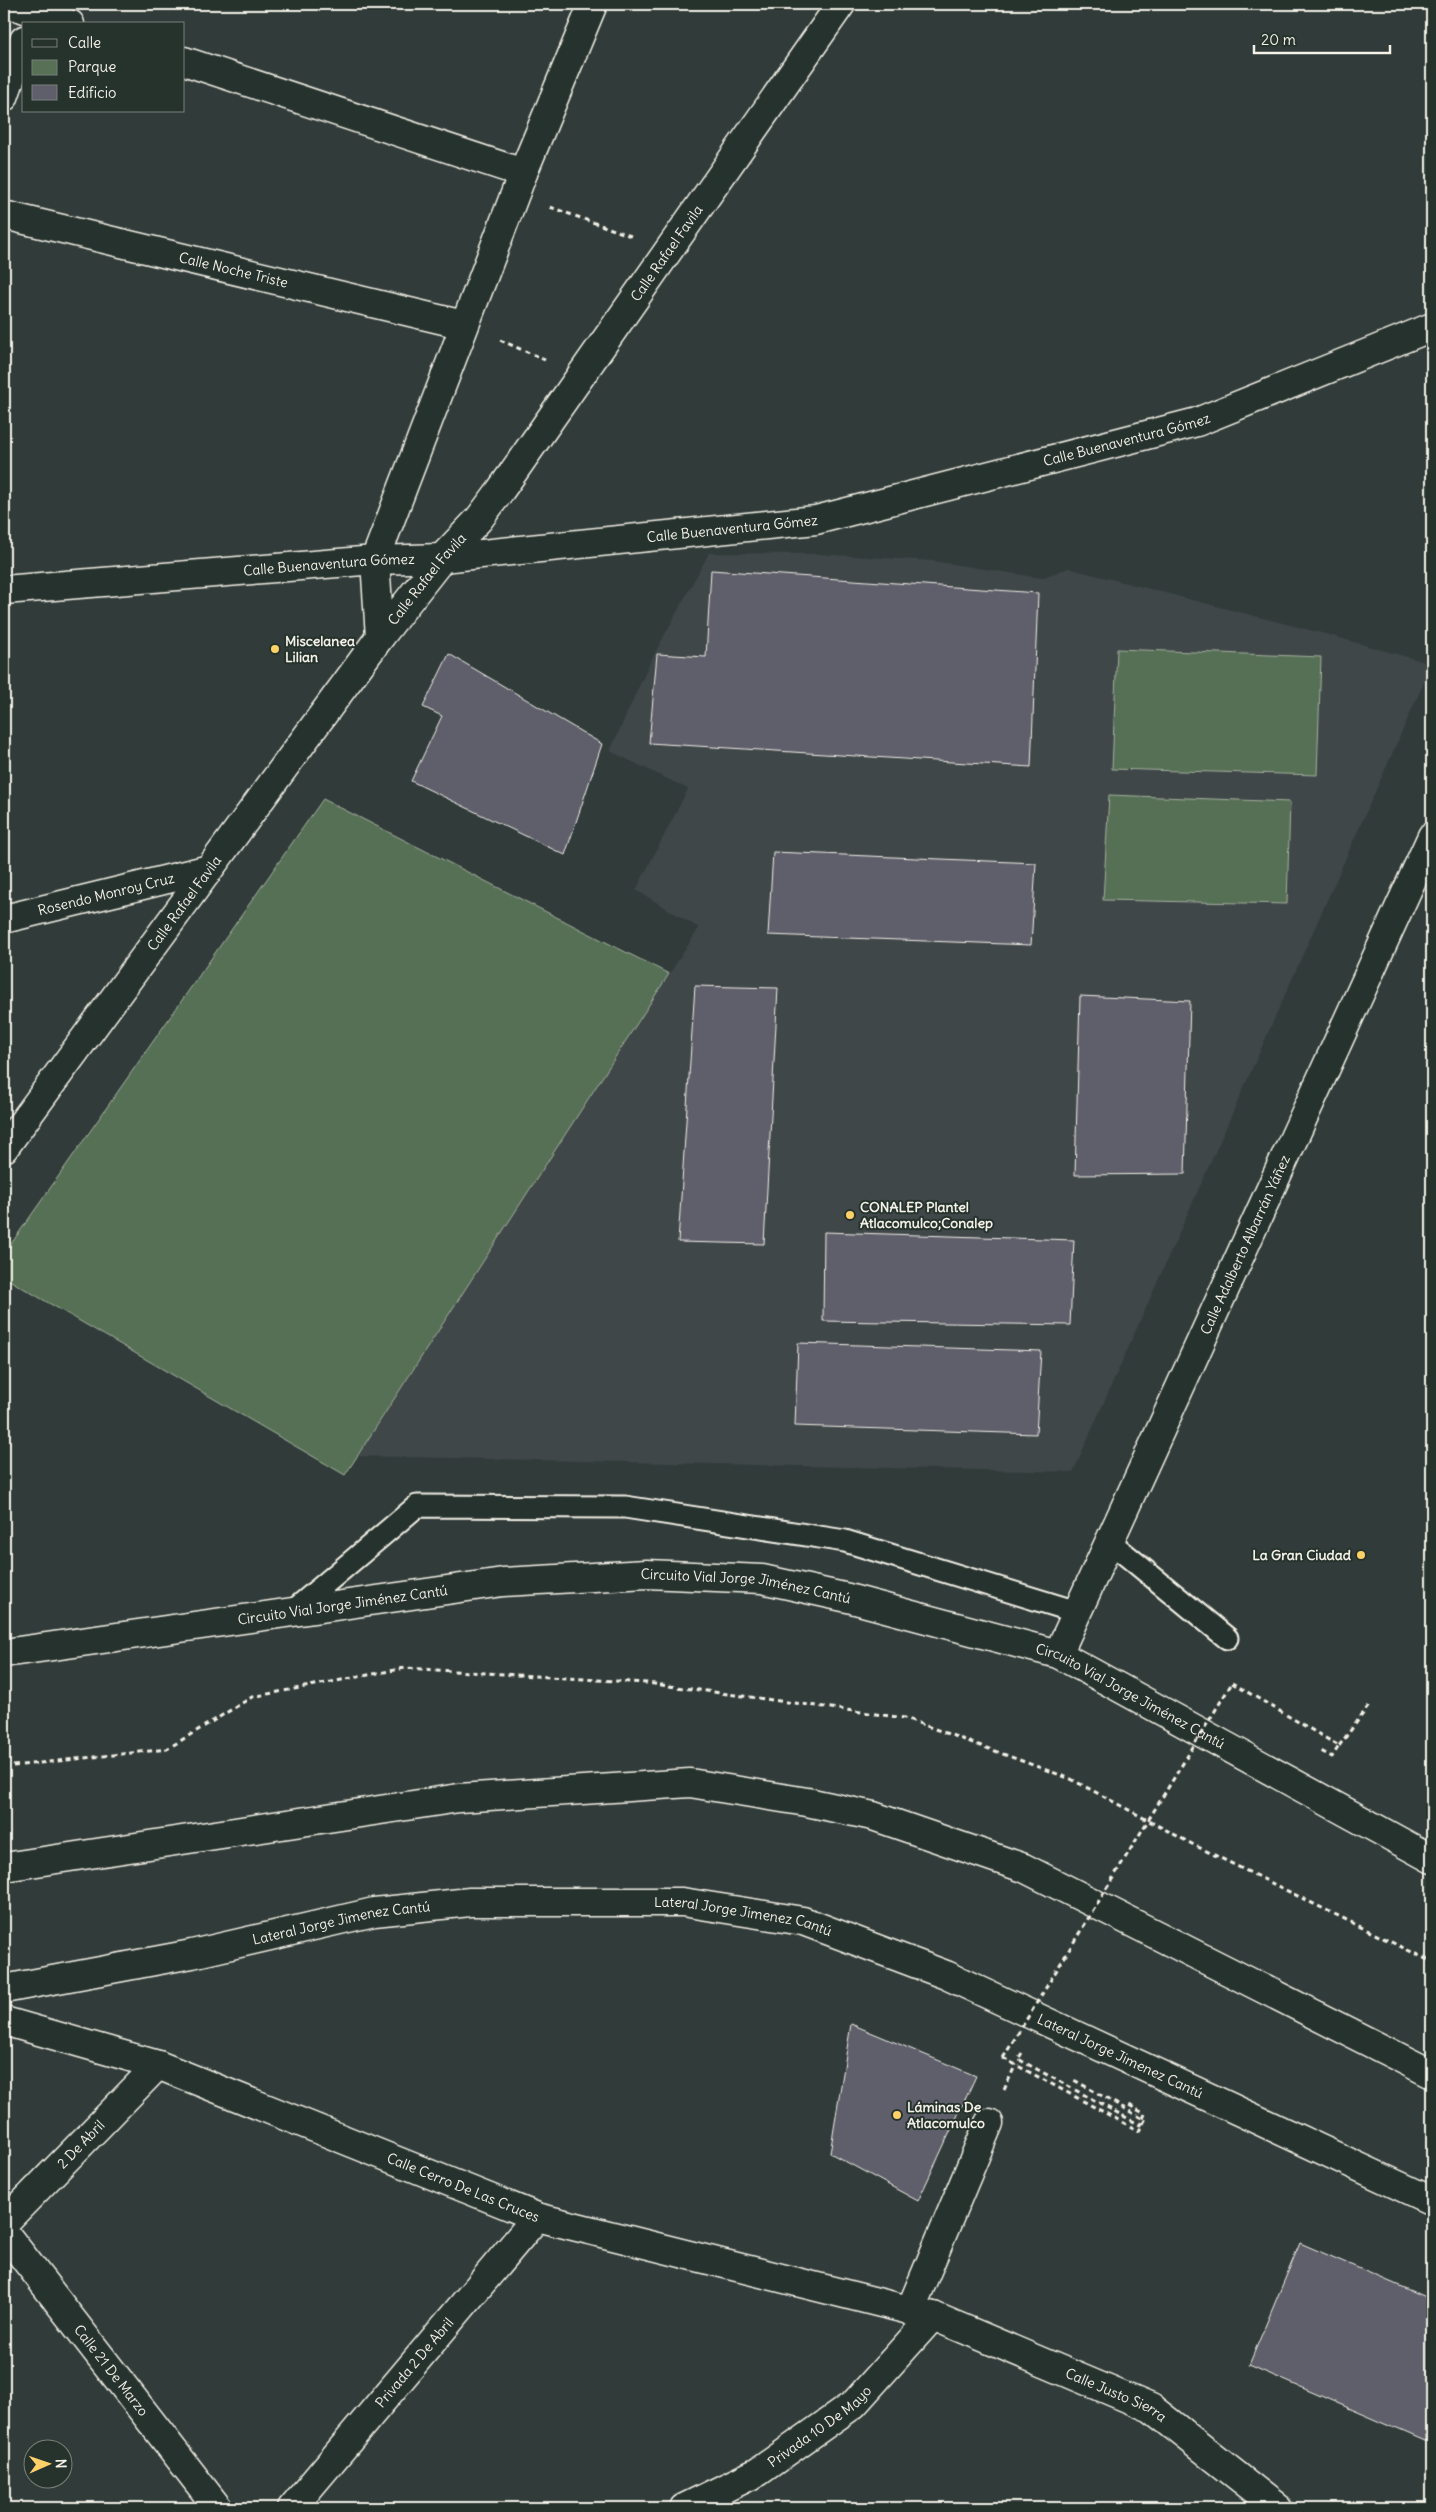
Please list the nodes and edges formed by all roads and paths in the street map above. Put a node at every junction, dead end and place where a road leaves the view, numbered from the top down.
1 (592, 4) edge
2 (842, 4) edge
3 (27, 11) edge
4 (63, 22) edge
5 (22, 46) edge
6 (185, 61) edge
7 (4, 97) edge
8 (519, 183) junction
9 (4, 215) edge
10 (632, 237) dead end
11 (464, 324) junction
12 (1432, 327) edge
13 (548, 361) dead end
14 (442, 558) junction
15 (375, 560) junction
16 (4, 590) edge
17 (380, 637) junction
18 (1432, 836) edge
19 (209, 869) junction
20 (4, 919) edge
21 (4, 1148) edge
22 (1109, 1541) junction
23 (293, 1611) junction
24 (1077, 1612) junction
25 (1227, 1638) dead end
26 (4, 1653) edge
27 (1058, 1654) junction
28 (1370, 1704) dead end
29 (1339, 1746) junction
30 (1315, 1748) dead end
31 (1432, 1858) edge
32 (4, 1867) edge
33 (4, 1989) edge
34 (4, 2021) edge
35 (1024, 2051) dead end
36 (158, 2065) junction
37 (1432, 2074) edge
38 (1067, 2076) dead end
39 (1145, 2114) dead end
40 (989, 2123) dead end
41 (1432, 2201) edge
42 (537, 2217) junction
43 (4, 2223) edge
44 (4, 2232) edge
45 (922, 2313) junction
46 (218, 2508) edge
47 (292, 2508) edge
48 (684, 2508) edge
49 (1278, 2508) edge

1 - 8 street
2 - 14 street, Calle Rafael Favila
3 - 4 street
5 - 7 street
6 - 8 street
8 - 10 path
8 - 11 street
9 - 11 street, Calle Noche Triste
11 - 13 path
11 - 15 street
12 - 14 street, Calle Buenaventura Gómez
14 - 15 street, Calle Buenaventura Gómez
14 - 17 street, Calle Rafael Favila
15 - 16 street, Calle Buenaventura Gómez
15 - 17 street
17 - 19 street, Calle Rafael Favila
18 - 22 street, Calle Adalberto Albarrán Yáñez
19 - 20 street, Rosendo Monroy Cruz
19 - 21 street, Calle Rafael Favila
22 - 24 street, Calle Adalberto Albarrán Yáñez
22 - 25 lane
23 - 24 lane
23 - 26 street, Circuito Vial Jorge Jiménez Cantú
23 - 27 street, Circuito Vial Jorge Jiménez Cantú
24 - 27 street, Calle Adalberto Albarrán Yáñez
27 - 31 street, Circuito Vial Jorge Jiménez Cantú
28 - 29 path
29 - 30 path
29 - 38 path, bridge
32 - 37 street
33 - 41 street, Lateral Jorge Jimenez Cantú
34 - 36 street, Calle Cerro De Las Cruces
35 - 39 path
36 - 42 street, Calle Cerro De Las Cruces
36 - 43 street, 2 De Abril
40 - 45 street, Privada 10 De Mayo
42 - 45 street, Calle Cerro De Las Cruces
42 - 47 street, Privada 2 De Abril
44 - 46 street, Calle 21 De Marzo
45 - 48 street, Privada 10 De Mayo
45 - 49 street, Calle Justo Sierra

